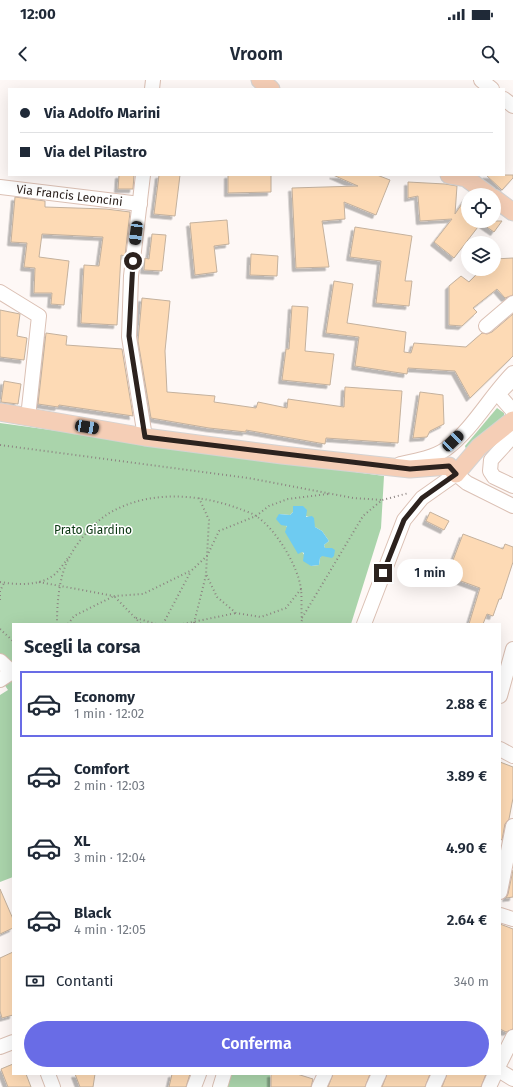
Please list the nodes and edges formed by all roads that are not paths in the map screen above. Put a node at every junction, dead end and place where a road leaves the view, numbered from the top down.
1 (260, 80) edge
2 (481, 80) edge
3 (270, 88) edge
4 (491, 88) edge
5 (505, 100) edge
6 (513, 106) edge
7 (143, 176) edge
8 (455, 176) edge
9 (0, 187) edge
10 (480, 188) edge
11 (501, 203) edge
12 (140, 204) junction
13 (513, 212) edge
14 (0, 292) edge
15 (513, 303) edge
16 (486, 326) dead end
17 (513, 373) edge
18 (513, 379) edge
19 (513, 411) edge
20 (0, 412) edge
21 (28, 417) junction
22 (513, 420) edge
23 (513, 436) edge
24 (145, 437) junction
25 (389, 466) junction
26 (456, 474) junction
27 (513, 486) edge
28 (513, 506) edge
29 (364, 623) edge
30 (513, 649) edge
31 (0, 661) edge
32 (12, 672) edge
33 (12, 674) edge
34 (0, 680) edge
35 (501, 692) edge
36 (501, 750) edge
37 (513, 756) edge
38 (513, 827) edge
39 (501, 887) edge
40 (513, 909) edge
41 (501, 913) edge
42 (501, 914) edge
43 (513, 920) edge
44 (513, 1037) edge
45 (12, 1042) edge
46 (0, 1047) edge
47 (501, 1061) edge
48 (501, 1072) edge
49 (48, 1075) edge
50 (199, 1075) edge
51 (224, 1075) edge
52 (325, 1075) edge
53 (379, 1075) edge
54 (439, 1075) edge
55 (495, 1075) edge
56 (513, 1079) edge
57 (53, 1087) edge
58 (194, 1087) edge
59 (220, 1087) edge
60 (320, 1087) edge
61 (373, 1087) edge
62 (433, 1087) edge
63 (489, 1087) edge

1 - 3 main road
2 - 4 street
5 - 6 street
7 - 12 street
8 - 10 main road
9 - 12 street, Via Francis Leoncini
11 - 13 main road
12 - 24 street
14 - 21 street
15 - 16 street
17 - 25 street
18 - 19 street
20 - 21 main road
21 - 24 main road
22 - 26 main road
23 - 27 street
24 - 25 main road
25 - 26 main road
26 - 28 street
26 - 29 street
30 - 35 street
31 - 32 street
33 - 34 street
36 - 37 street
38 - 39 street
40 - 41 street
42 - 43 street
44 - 47 street
45 - 46 street
48 - 56 street
49 - 57 street
50 - 58 street
51 - 59 street
52 - 60 street
53 - 61 street
54 - 62 street
55 - 63 street

